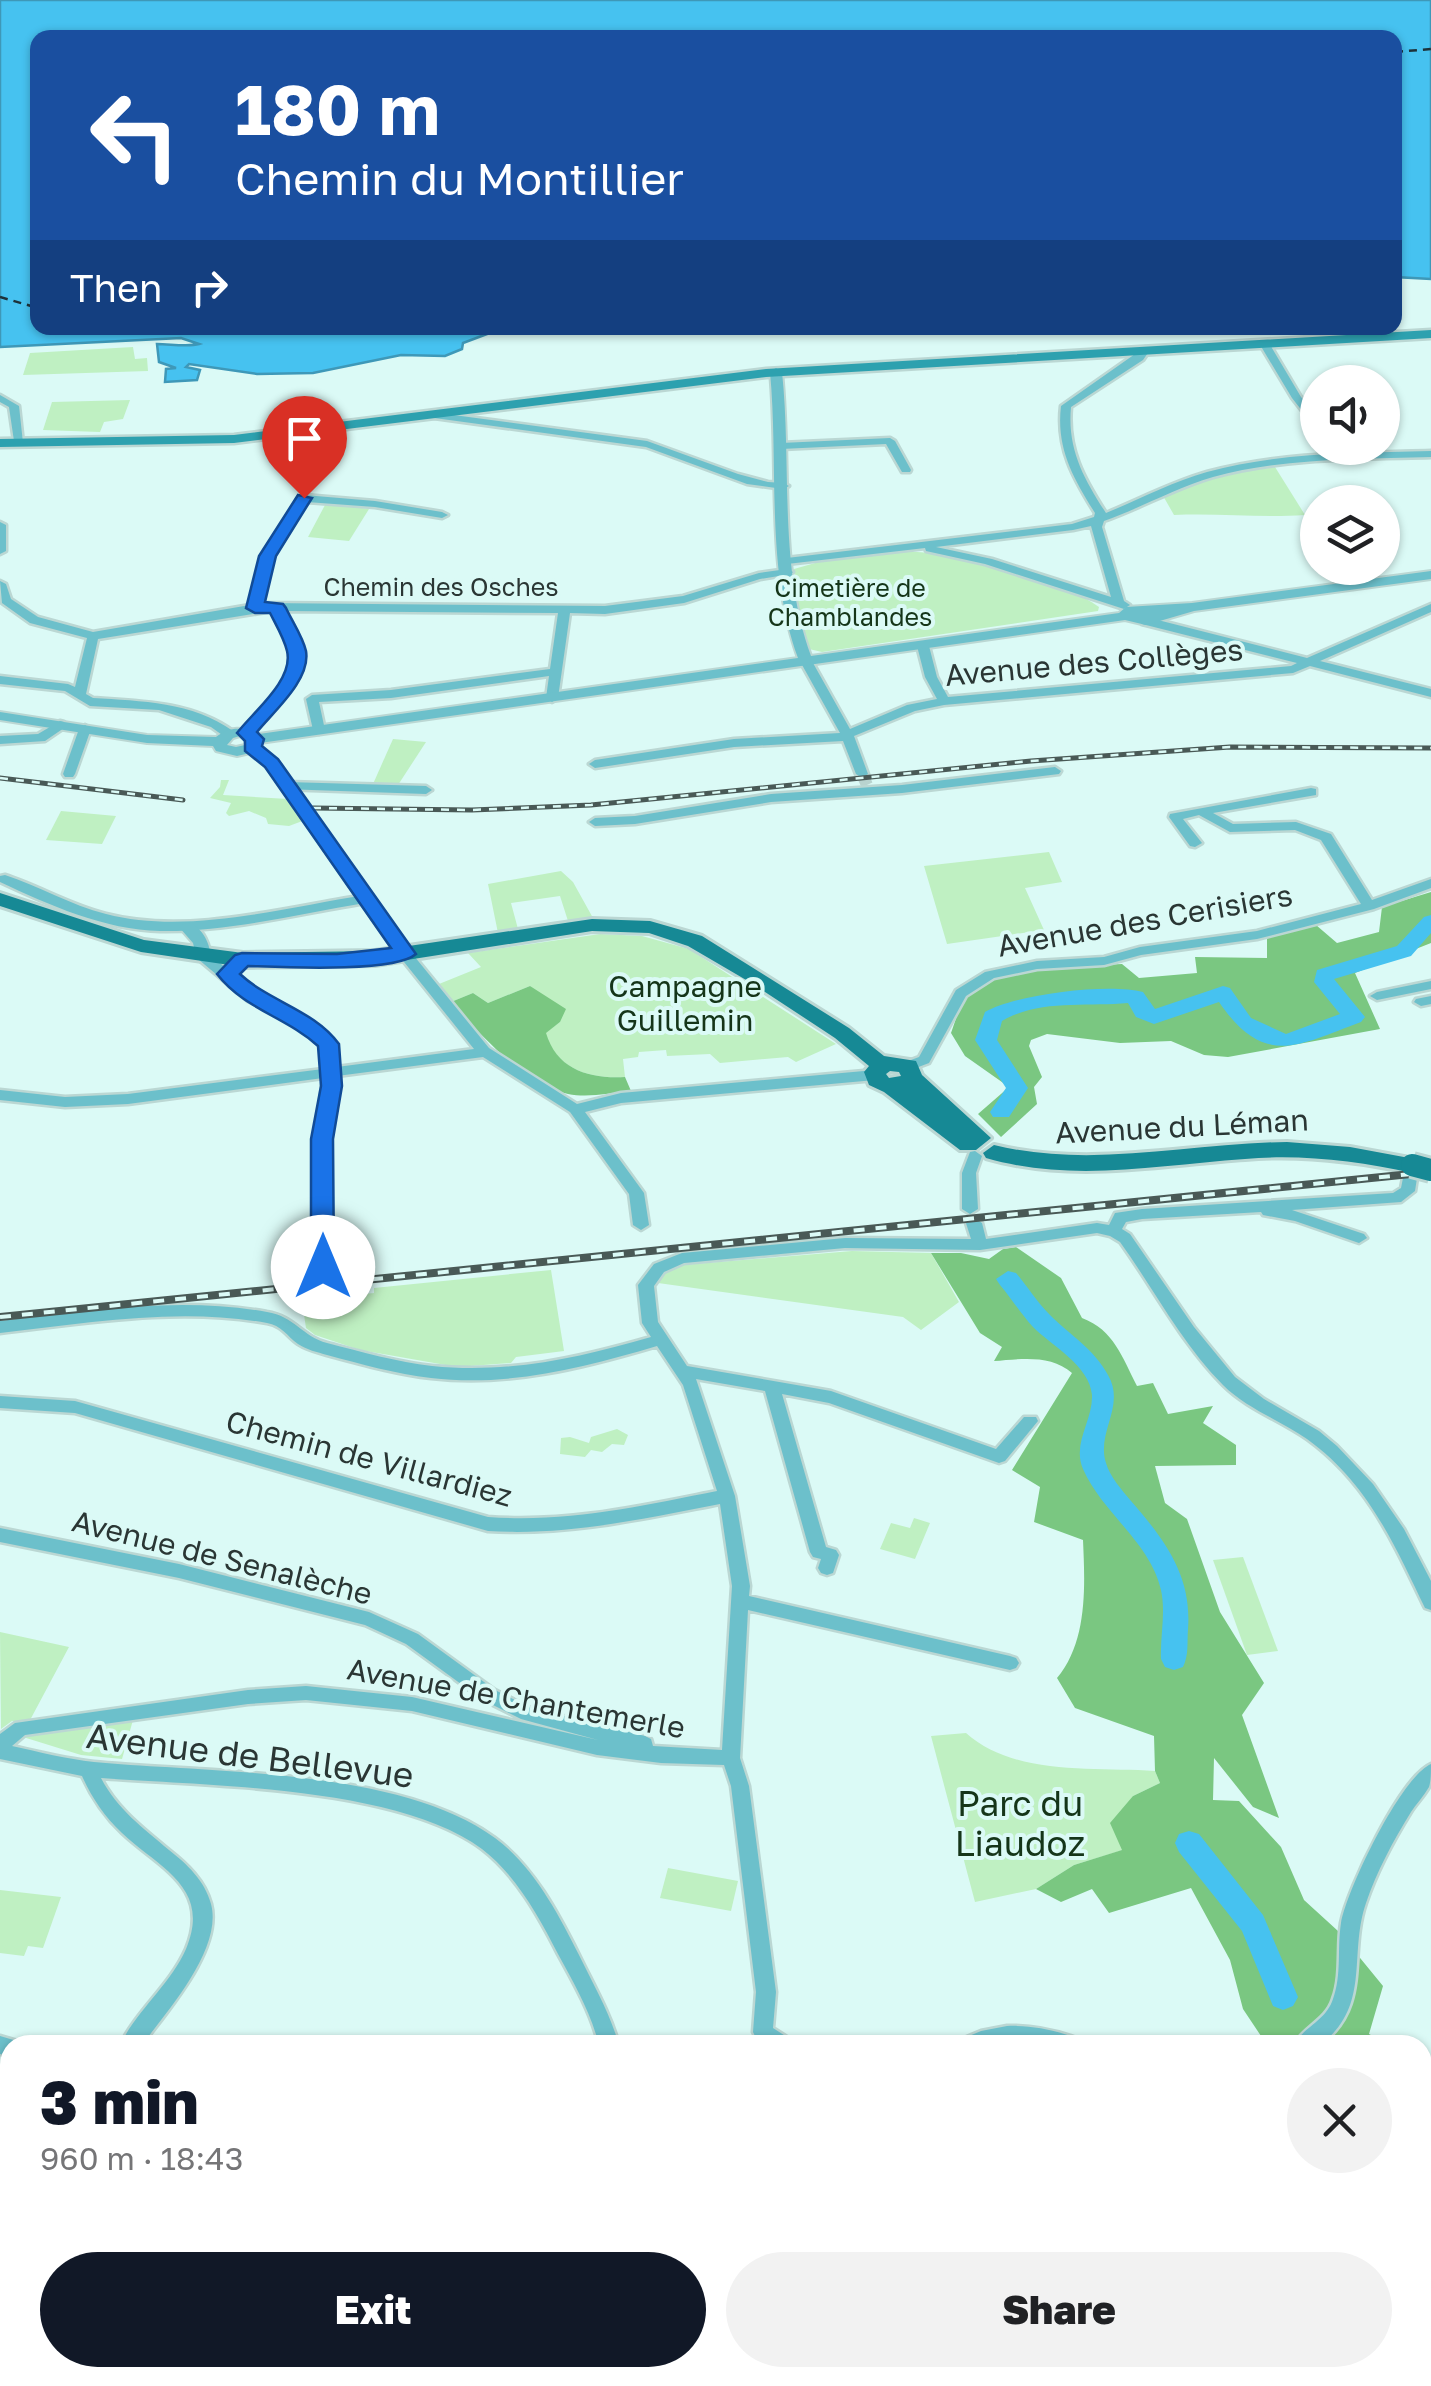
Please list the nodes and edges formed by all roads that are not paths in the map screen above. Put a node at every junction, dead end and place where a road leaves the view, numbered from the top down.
1 (1431, 334) edge
2 (1264, 343) junction
3 (1145, 350) junction
4 (776, 372) junction
5 (0, 398) edge
6 (1300, 402) edge
7 (485, 408) junction
8 (431, 415) junction
9 (492, 424) junction
10 (19, 441) junction
11 (0, 443) edge
12 (782, 446) junction
13 (1400, 453) edge
14 (1431, 454) edge
15 (1300, 460) edge
16 (906, 470) dead end
17 (784, 486) junction
18 (442, 515) dead end
19 (1100, 520) junction
20 (0, 525) edge
21 (911, 546) junction
22 (0, 551) edge
23 (787, 566) junction
24 (1431, 575) edge
25 (0, 584) edge
26 (255, 608) junction
27 (277, 608) junction
28 (1192, 608) junction
29 (1431, 608) edge
30 (1125, 609) junction
31 (564, 611) junction
32 (1152, 616) junction
33 (1174, 621) junction
34 (93, 636) junction
35 (924, 646) junction
36 (807, 663) junction
37 (1305, 664) junction
38 (554, 672) junction
39 (0, 680) edge
40 (1431, 693) edge
41 (85, 698) junction
42 (552, 698) junction
43 (944, 701) junction
44 (0, 716) edge
45 (60, 725) junction
46 (85, 729) junction
47 (320, 730) junction
48 (281, 735) junction
49 (847, 736) junction
50 (224, 738) junction
51 (0, 740) edge
52 (251, 740) junction
53 (272, 763) junction
54 (595, 764) dead end
55 (1055, 771) dead end
56 (69, 774) dead end
57 (866, 783) junction
58 (287, 786) junction
59 (426, 790) dead end
60 (1311, 792) dead end
61 (1201, 811) junction
62 (595, 822) dead end
63 (1195, 843) dead end
64 (1431, 883) edge
65 (3, 889) edge
66 (365, 898) junction
67 (1369, 906) junction
68 (196, 940) junction
69 (405, 954) junction
70 (235, 967) junction
71 (1431, 985) edge
72 (1377, 996) dead end
73 (486, 1052) junction
74 (332, 1069) junction
75 (893, 1074) junction
76 (0, 1094) edge
77 (575, 1109) junction
78 (979, 1148) junction
79 (1416, 1180) edge
80 (1199, 1208) junction
81 (641, 1225) dead end
82 (1110, 1230) junction
83 (1359, 1238) dead end
84 (980, 1244) junction
85 (323, 1272) dead end
86 (0, 1326) edge
87 (662, 1340) junction
88 (684, 1371) junction
89 (772, 1387) junction
90 (0, 1402) edge
91 (1030, 1421) dead end
92 (727, 1496) junction
93 (0, 1535) edge
94 (827, 1568) dead end
95 (739, 1601) junction
96 (1431, 1603) edge
97 (1010, 1663) dead end
98 (0, 1748) edge
99 (700, 1757) junction
100 (731, 1758) junction
101 (88, 1768) junction
102 (1431, 1772) edge
103 (137, 2035) edge
104 (607, 2035) edge
105 (757, 2035) edge
106 (1317, 2035) edge

1 - 2 main road
2 - 3 main road
2 - 6 street
3 - 4 main road
3 - 19 street
4 - 7 main road
4 - 12 street
5 - 10 street
7 - 8 main road
7 - 9 street
8 - 9 street
8 - 10 main road
9 - 17 street
10 - 11 main road
12 - 16 street
12 - 17 street
13 - 14 street, Chemin des Osches
15 - 19 street, Chemin des Osches
17 - 23 street
18 - 26 street
19 - 21 street, Chemin des Osches
19 - 30 street
20 - 22 street
21 - 23 street, Chemin des Osches
21 - 30 street
23 - 31 street, Chemin des Osches
23 - 36 street
24 - 28 street
25 - 34 street
26 - 27 street, Chemin des Osches
26 - 34 street, Chemin des Osches
27 - 31 street, Chemin des Osches
27 - 52 street
28 - 32 street
28 - 33 street
29 - 37 street
30 - 32 street
30 - 35 street
31 - 38 street
32 - 33 street
33 - 37 street
34 - 41 street
35 - 36 street
35 - 43 street
36 - 42 street
36 - 49 street
37 - 40 street
37 - 43 street, Avenue des Collèges
38 - 42 street
38 - 47 street
39 - 41 street
41 - 50 street
42 - 47 street
43 - 49 street, Avenue des Collèges
44 - 45 street
45 - 46 street
45 - 51 street
46 - 50 street
46 - 56 street
47 - 48 street
48 - 52 street
48 - 53 street
49 - 54 street, Avenue des Collèges
49 - 57 street
50 - 52 street
52 - 53 street
53 - 58 street
55 - 57 street
57 - 62 street
58 - 59 street
58 - 66 street
60 - 61 street
61 - 63 street
61 - 67 street
64 - 67 street, Avenue des Cerisiers
65 - 68 street
65 - 68 main road
66 - 68 street
66 - 69 street
67 - 75 street, Avenue des Cerisiers
68 - 70 main road
69 - 70 main road
69 - 73 street
69 - 75 main road
70 - 74 street
71 - 72 street
73 - 74 street
73 - 77 street
74 - 76 street
74 - 85 street
75 - 77 street
75 - 78 main road
77 - 81 street
78 - 79 main road, Avenue du Léman, bridge
78 - 84 street
79 - 80 street
80 - 82 street
80 - 83 street
82 - 84 street
82 - 96 street
84 - 87 street
86 - 87 street
87 - 88 street
88 - 89 street
88 - 92 street
89 - 91 street
89 - 94 street
90 - 92 street, Chemin de Villardiez
92 - 95 street
93 - 99 street, Avenue de Senalèche
95 - 97 street
95 - 100 street
98 - 99 street, Avenue de Chantemerle
98 - 101 street, Avenue de Bellevue
99 - 100 street, Avenue de Chantemerle
100 - 105 street
101 - 103 street
101 - 104 street, Avenue de Bellevue
102 - 106 street

